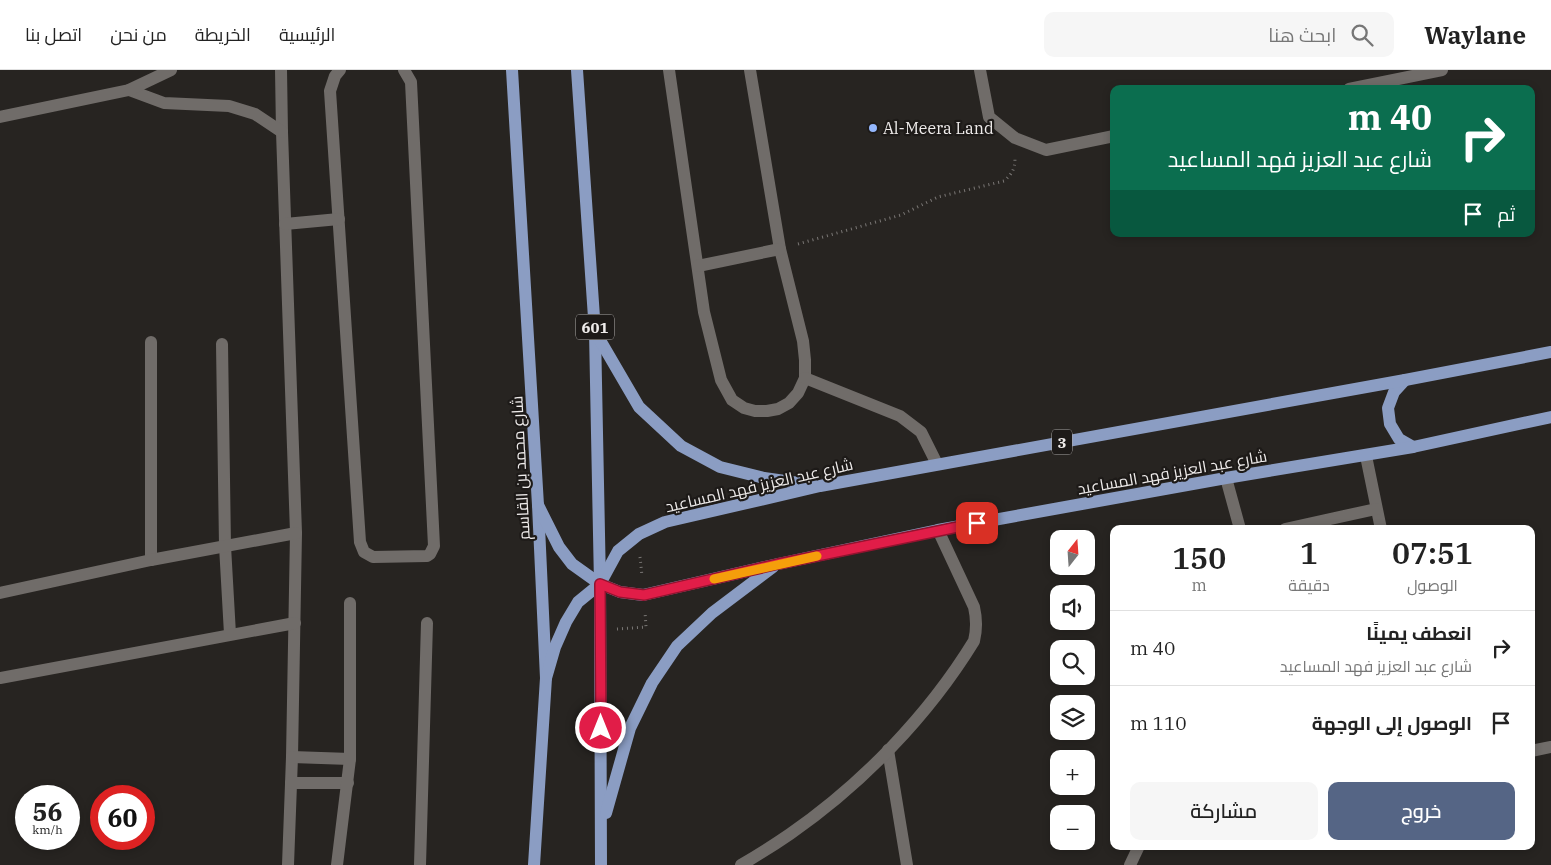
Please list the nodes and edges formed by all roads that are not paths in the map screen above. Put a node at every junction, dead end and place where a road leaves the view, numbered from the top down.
1 (171, 70) edge
2 (281, 70) edge
3 (340, 70) edge
4 (404, 70) edge
5 (512, 70) edge
6 (579, 70) edge
7 (669, 70) edge
8 (750, 70) edge
9 (980, 70) edge
10 (1442, 70) edge
11 (1369, 85) edge
12 (129, 90) junction
13 (0, 117) edge
14 (282, 132) junction
15 (1110, 137) edge
16 (339, 219) junction
17 (285, 224) junction
18 (780, 249) junction
19 (698, 266) junction
20 (595, 332) junction
21 (151, 342) dead end
22 (222, 344) dead end
23 (1551, 352) edge
24 (806, 378) junction
25 (1405, 380) junction
26 (1551, 417) edge
27 (1413, 447) junction
28 (1366, 456) junction
29 (937, 464) junction
30 (1226, 478) junction
31 (820, 486) junction
32 (538, 505) junction
33 (1376, 509) junction
34 (1239, 525) edge
35 (1303, 525) edge
36 (1380, 525) edge
37 (938, 530) junction
38 (296, 533) junction
39 (226, 546) junction
40 (151, 560) junction
41 (778, 564) junction
42 (600, 584) junction
43 (0, 593) edge
44 (350, 603) dead end
45 (295, 623) junction
46 (427, 623) dead end
47 (230, 634) junction
48 (0, 678) edge
49 (546, 678) junction
50 (1551, 747) edge
51 (888, 750) junction
52 (1535, 750) edge
53 (292, 757) junction
54 (350, 759) junction
55 (291, 783) junction
56 (348, 783) junction
57 (602, 827) junction
58 (1137, 850) edge
59 (288, 865) edge
60 (337, 865) edge
61 (420, 865) edge
62 (534, 865) edge
63 (601, 865) edge
64 (742, 865) edge
65 (907, 865) edge
66 (1130, 865) edge

1 - 12 street
2 - 14 street
3 - 16 street
4 - 16 street
5 - 32 main road, شارع محمد بن القاسم
6 - 20 main road, 601
7 - 19 street
8 - 18 street
9 - 15 street
10 - 11 street
12 - 13 street
12 - 14 street
14 - 17 street
16 - 17 street
17 - 38 street
18 - 19 street
18 - 24 street
19 - 24 street
20 - 31 main road
20 - 42 main road, 601
21 - 40 street
22 - 39 street
23 - 25 main road, شارع عبد العزيز فهد المساعيد / 3
24 - 29 street
25 - 27 main road
25 - 29 main road, شارع عبد العزيز فهد المساعيد / 3
26 - 27 main road, شارع عبد العزيز فهد المساعيد
27 - 28 main road, شارع عبد العزيز فهد المساعيد
28 - 30 main road, شارع عبد العزيز فهد المساعيد
28 - 33 street
29 - 31 main road, شارع عبد العزيز فهد المساعيد / 3
30 - 34 street
30 - 37 main road, شارع عبد العزيز فهد المساعيد
31 - 42 main road, شارع عبد العزيز فهد المساعيد / 3
32 - 42 main road
32 - 49 main road, شارع محمد بن القاسم
33 - 35 street
33 - 36 street
37 - 41 main road, شارع عبد العزيز فهد المساعيد
37 - 51 street
38 - 39 street
38 - 45 street
39 - 40 street
39 - 47 street
40 - 43 street
41 - 42 main road, شارع عبد العزيز فهد المساعيد
41 - 57 main road
42 - 49 main road
42 - 57 main road, 601
44 - 54 street
45 - 47 street
45 - 53 street
46 - 61 street
47 - 48 street
49 - 62 main road, شارع محمد بن القاسم
50 - 52 street
51 - 64 street
51 - 65 street
53 - 54 street
53 - 55 street
54 - 56 street
55 - 56 street
55 - 59 street
56 - 60 street
57 - 63 main road, 601
58 - 66 street

